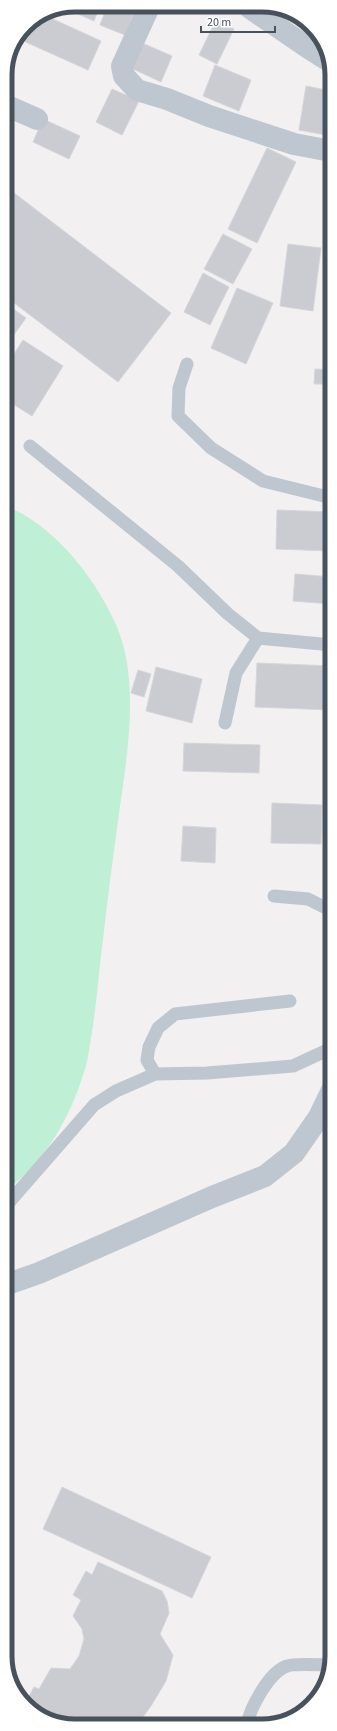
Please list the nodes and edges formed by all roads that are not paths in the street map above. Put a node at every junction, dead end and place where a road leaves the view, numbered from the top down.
1 (147, 12) edge
2 (256, 12) edge
3 (322, 56) edge
4 (12, 108) edge
5 (36, 119) dead end
6 (325, 150) edge
7 (187, 364) dead end
8 (30, 446) dead end
9 (325, 496) edge
10 (258, 638) junction
11 (325, 644) edge
12 (225, 723) dead end
13 (274, 896) dead end
14 (325, 908) edge
15 (290, 1001) dead end
16 (325, 1051) edge
17 (155, 1074) junction
18 (325, 1105) edge
19 (12, 1199) edge
20 (12, 1284) edge
21 (324, 1665) edge
22 (248, 1719) edge

1 - 6 street
2 - 3 street
4 - 5 street
7 - 9 lane
8 - 10 lane
10 - 11 lane
10 - 12 lane
13 - 14 lane
15 - 17 lane
16 - 17 lane
17 - 19 lane
18 - 20 street
21 - 22 lane

